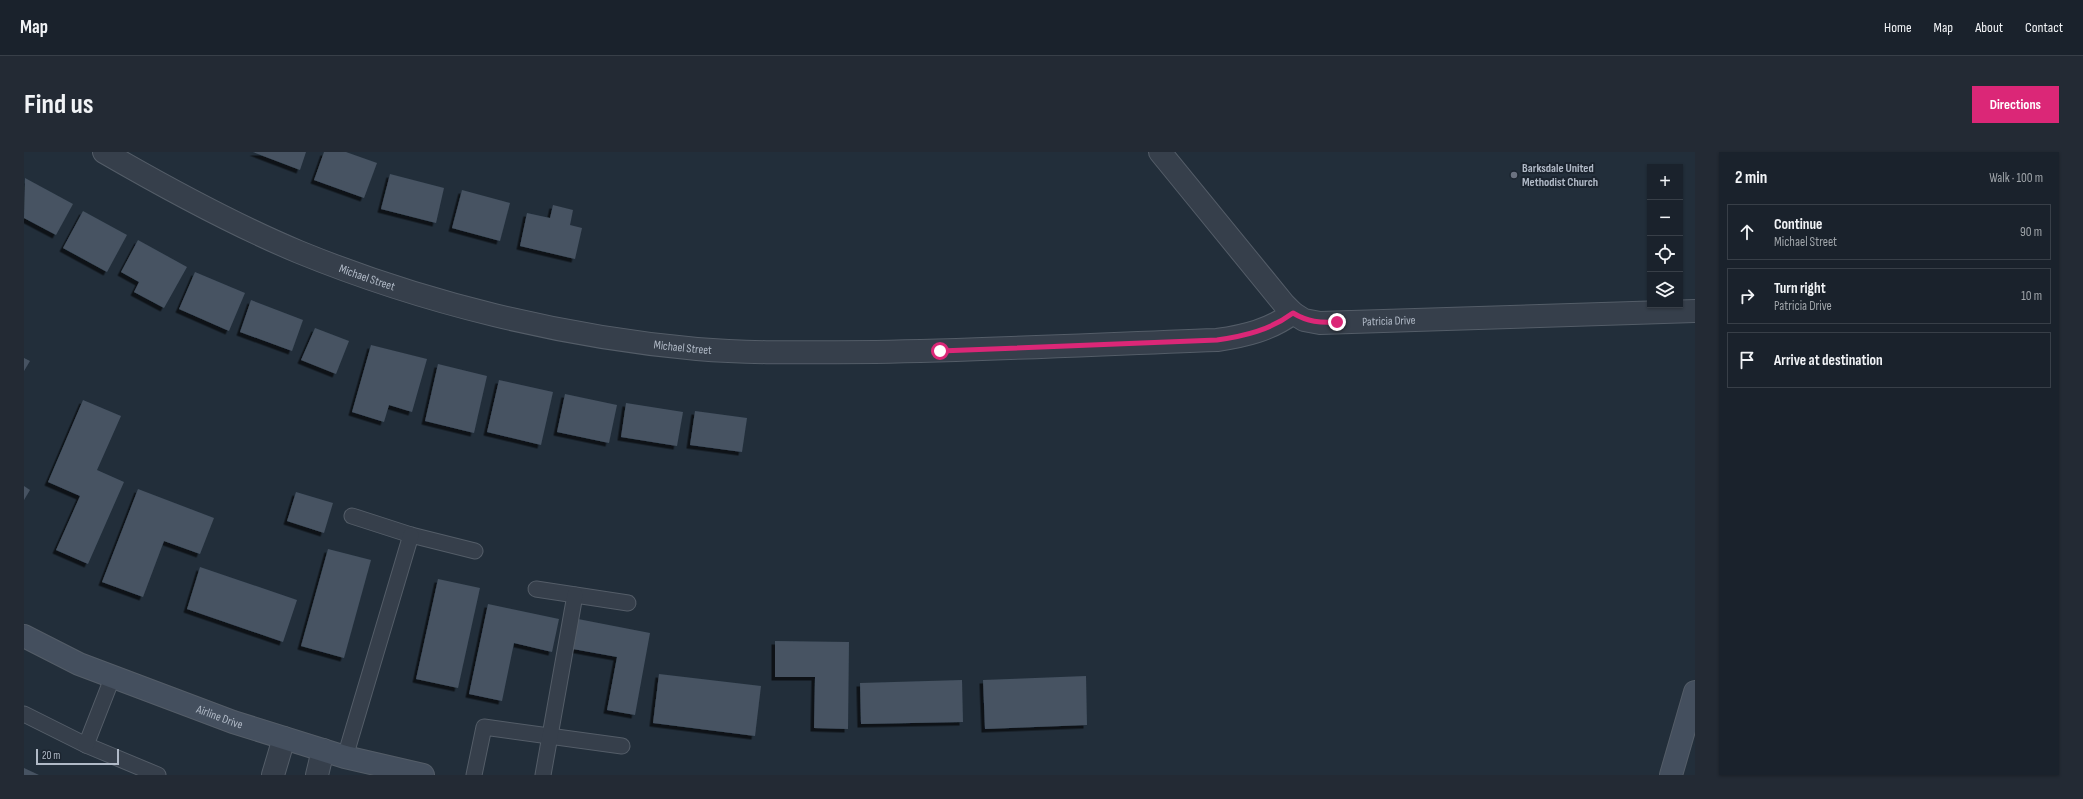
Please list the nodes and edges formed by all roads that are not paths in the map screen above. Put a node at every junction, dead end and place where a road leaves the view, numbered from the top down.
1 (104, 152) edge
2 (1160, 152) edge
3 (1695, 311) edge
4 (1293, 313) junction
5 (352, 516) dead end
6 (411, 535) junction
7 (475, 550) dead end
8 (536, 589) dead end
9 (575, 595) junction
10 (628, 603) dead end
11 (24, 636) edge
12 (113, 676) junction
13 (1695, 692) edge
14 (24, 714) edge
15 (550, 736) junction
16 (284, 738) junction
17 (86, 746) junction
18 (622, 746) dead end
19 (323, 750) junction
20 (345, 757) junction
21 (158, 775) edge
22 (273, 775) edge
23 (317, 775) edge
24 (423, 775) edge
25 (474, 775) edge
26 (543, 775) edge
27 (1671, 775) edge

1 - 4 street, Michael Street
2 - 4 street, Patricia Drive
3 - 4 street, Patricia Drive
5 - 6 lane
6 - 7 lane
6 - 20 lane
8 - 9 lane
9 - 10 lane
9 - 15 lane
11 - 12 main road, Airline Drive
12 - 16 main road, Airline Drive
12 - 17 lane
13 - 27 main road
14 - 17 lane
15 - 18 lane
15 - 25 lane
15 - 26 lane
16 - 19 main road, Airline Drive
16 - 22 street
17 - 21 lane
19 - 20 main road, Airline Drive
19 - 23 street
20 - 24 main road, Airline Drive

